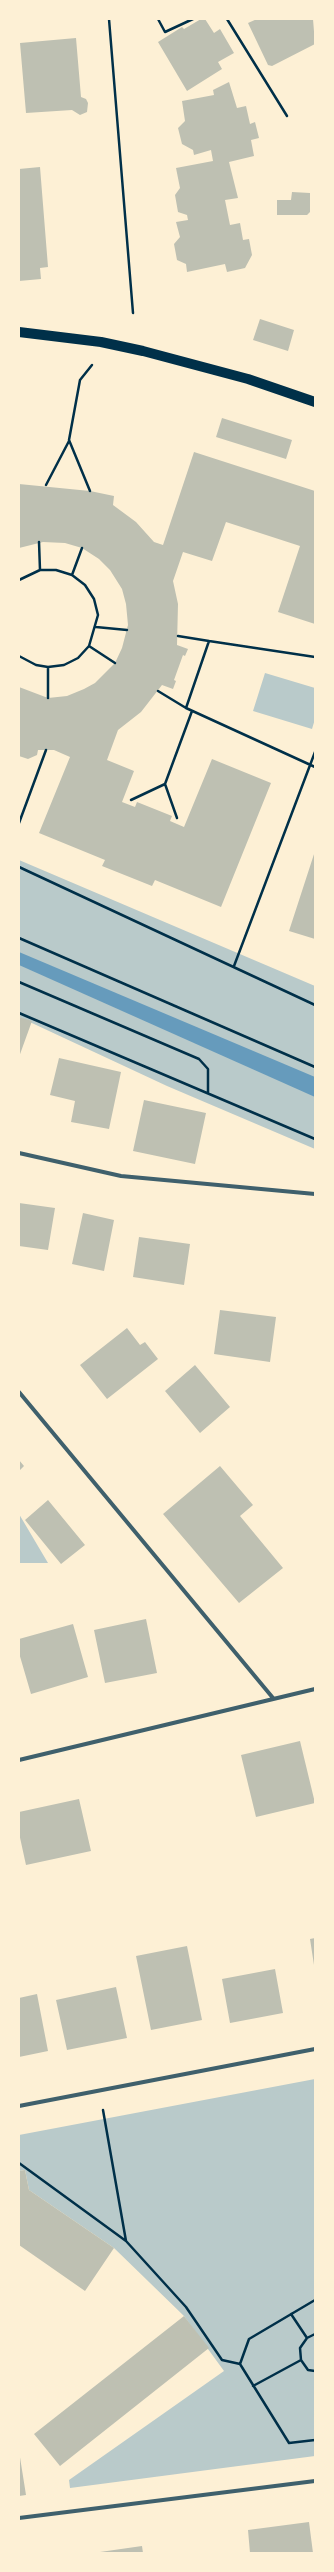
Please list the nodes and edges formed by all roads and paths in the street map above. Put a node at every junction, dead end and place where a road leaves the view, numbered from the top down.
1 (109, 19) edge
2 (158, 19) edge
3 (194, 19) edge
4 (227, 19) edge
5 (286, 116) dead end
6 (133, 313) dead end
7 (19, 332) edge
8 (98, 359) dead end
9 (315, 402) edge
10 (69, 440) junction
11 (46, 485) dead end
12 (90, 491) dead end
13 (39, 542) dead end
14 (82, 548) dead end
15 (40, 570) junction
16 (72, 575) junction
17 (19, 580) edge
18 (96, 627) junction
19 (127, 630) dead end
20 (178, 636) dead end
21 (209, 641) junction
22 (89, 646) junction
23 (19, 656) edge
24 (315, 657) edge
25 (114, 663) dead end
26 (48, 667) junction
27 (158, 691) dead end
28 (48, 698) dead end
29 (186, 708) junction
30 (192, 711) junction
31 (46, 750) dead end
32 (315, 752) edge
33 (311, 766) junction
34 (315, 767) edge
35 (165, 784) junction
36 (131, 800) dead end
37 (177, 818) dead end
38 (19, 823) edge
39 (19, 867) edge
40 (19, 938) edge
41 (234, 966) junction
42 (19, 982) edge
43 (315, 1005) edge
44 (19, 1013) edge
45 (315, 1067) edge
46 (208, 1094) junction
47 (315, 1139) edge
48 (19, 1153) edge
49 (315, 1194) edge
50 (19, 1392) edge
51 (315, 1689) edge
52 (273, 1698) junction
53 (19, 1760) edge
54 (315, 2049) edge
55 (19, 2106) edge
56 (105, 2117) dead end
57 (19, 2163) edge
58 (126, 2241) junction
59 (315, 2300) edge
60 (291, 2314) junction
61 (315, 2334) edge
62 (307, 2338) junction
63 (301, 2360) junction
64 (240, 2364) junction
65 (315, 2371) edge
66 (253, 2386) junction
67 (315, 2440) edge
68 (315, 2481) edge
69 (19, 2518) edge

1 - 6 path
2 - 3 path
4 - 5 path
7 - 9 main road
8 - 10 path
10 - 11 path
10 - 12 path
13 - 15 path
14 - 16 path
15 - 16 path
15 - 17 path
16 - 18 path
18 - 19 path
18 - 22 path
20 - 21 path
21 - 24 path
21 - 29 path
22 - 25 path
22 - 26 path
23 - 26 path
26 - 28 path
27 - 29 path
29 - 30 path
30 - 33 path
30 - 35 path
31 - 38 path
32 - 33 path
33 - 34 path
33 - 41 path
35 - 36 path
35 - 37 path
39 - 41 path
40 - 45 path
41 - 43 path
42 - 46 path
44 - 46 path
46 - 47 path
48 - 49 street
50 - 52 street
51 - 52 street
52 - 53 street
54 - 55 street
56 - 58 path
57 - 58 path
58 - 64 path
59 - 60 path
60 - 62 path
60 - 64 path
61 - 62 path
62 - 63 path
63 - 65 path
63 - 66 path
64 - 66 path
66 - 67 path
68 - 69 street

